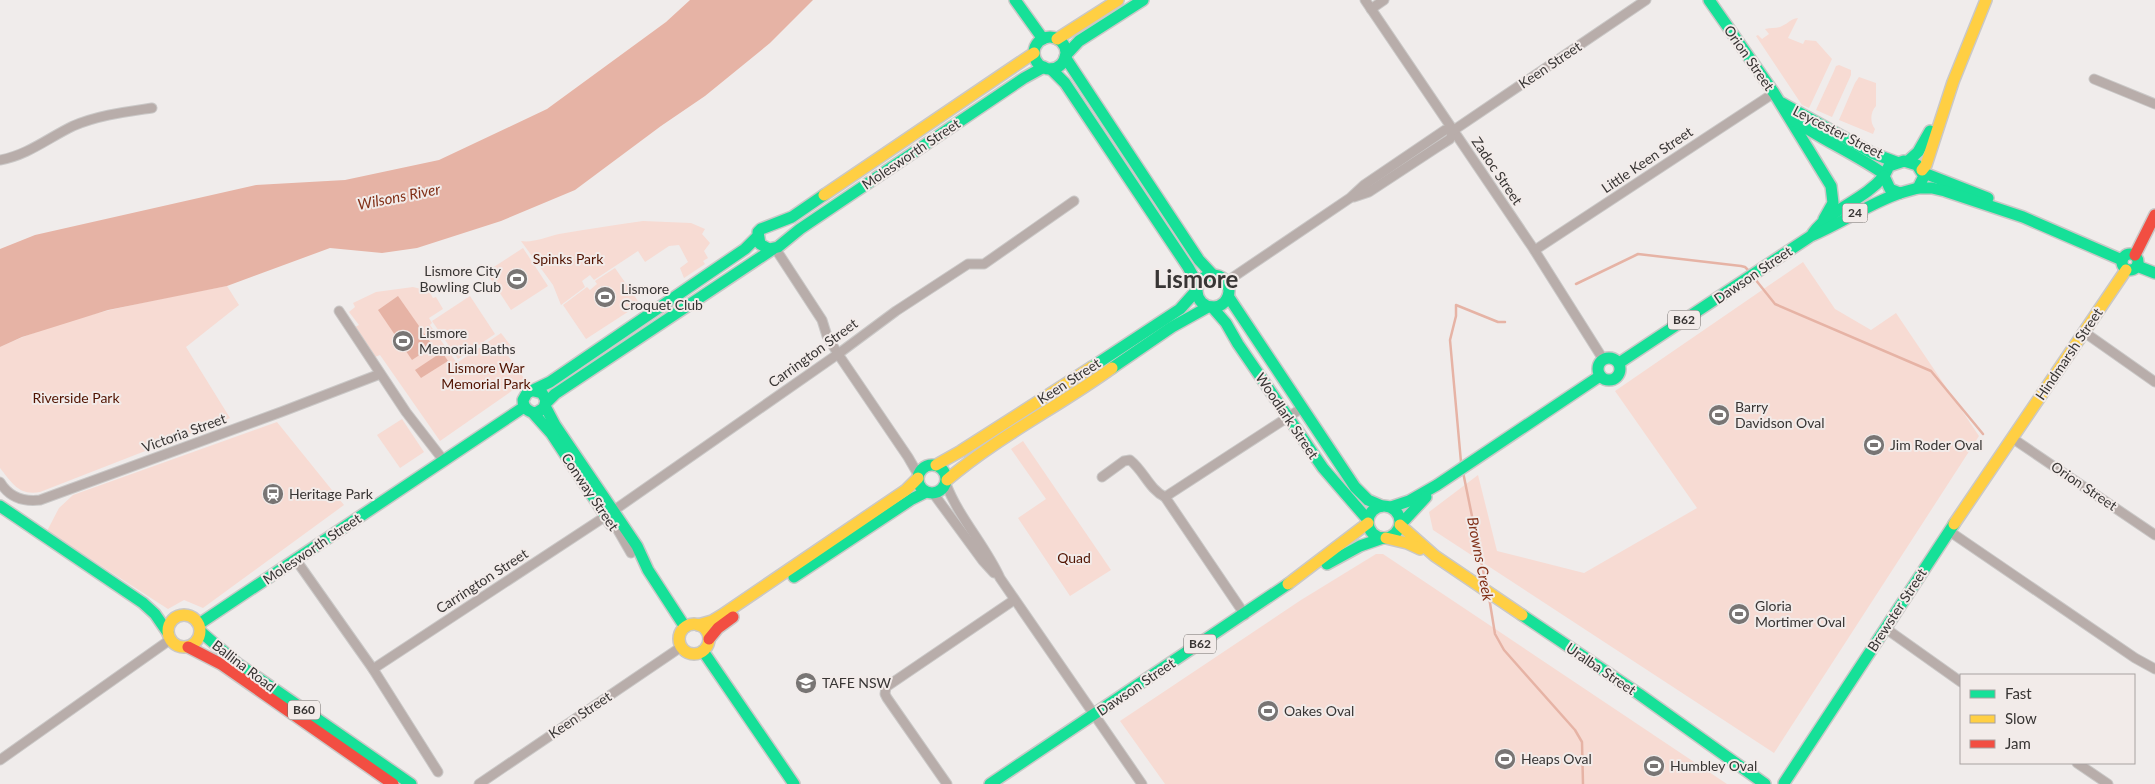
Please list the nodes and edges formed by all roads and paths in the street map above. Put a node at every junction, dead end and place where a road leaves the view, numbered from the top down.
1 (1118, 0) edge
2 (1143, 0) edge
3 (1364, 0) edge
4 (1384, 0) edge
5 (1646, 0) edge
6 (1708, 0) edge
7 (1986, 0) edge
8 (1017, 2) edge
9 (1371, 9) junction
10 (1043, 39) junction
11 (1057, 39) junction
12 (1034, 53) junction
13 (1065, 56) junction
14 (1048, 68) junction
15 (2094, 79) dead end
16 (1777, 97) junction
17 (2155, 104) edge
18 (152, 108) dead end
19 (1942, 111) junction
20 (1789, 116) junction
21 (1454, 130) junction
22 (0, 160) edge
23 (1902, 162) junction
24 (1923, 171) junction
25 (1884, 175) junction
26 (1918, 188) junction
27 (1900, 193) junction
28 (1074, 201) dead end
29 (2155, 215) edge
30 (2023, 217) junction
31 (1824, 219) junction
32 (774, 224) junction
33 (758, 236) junction
34 (1810, 236) junction
35 (776, 247) junction
36 (1535, 250) junction
37 (2136, 260) junction
38 (2124, 265) junction
39 (2155, 273) edge
40 (1213, 275) junction
41 (1226, 282) junction
42 (1197, 288) junction
43 (1228, 296) junction
44 (1210, 307) junction
45 (338, 311) dead end
46 (2084, 332) junction
47 (838, 354) junction
48 (1602, 359) junction
49 (1620, 363) junction
50 (380, 374) junction
51 (1600, 376) junction
52 (2155, 382) edge
53 (534, 391) junction
54 (546, 404) junction
55 (1302, 408) junction
56 (529, 410) junction
57 (1288, 417) junction
58 (2012, 438) junction
59 (444, 461) junction
60 (936, 465) junction
61 (918, 477) junction
62 (1102, 477) dead end
63 (0, 482) edge
64 (946, 482) junction
65 (1437, 485) junction
66 (929, 492) junction
67 (1161, 495) junction
68 (0, 506) edge
69 (1386, 506) junction
70 (609, 513) junction
71 (1368, 521) junction
72 (1400, 525) junction
73 (1948, 531) junction
74 (2155, 535) edge
75 (1384, 538) junction
76 (1436, 556) junction
77 (296, 560) junction
78 (648, 570) junction
79 (1306, 572) junction
80 (1000, 578) junction
81 (1014, 600) junction
82 (143, 603) junction
83 (181, 615) junction
84 (1245, 615) junction
85 (698, 624) junction
86 (685, 627) junction
87 (200, 628) junction
88 (1885, 628) junction
89 (170, 636) junction
90 (709, 639) junction
91 (188, 647) junction
92 (681, 647) junction
93 (703, 651) junction
94 (373, 669) junction
95 (2155, 669) edge
96 (1960, 681) edge
97 (1093, 716) junction
98 (0, 760) edge
99 (2078, 764) edge
100 (438, 772) dead end
101 (394, 784) edge
102 (411, 784) edge
103 (479, 784) edge
104 (794, 784) edge
105 (947, 784) edge
106 (990, 784) edge
107 (1142, 784) edge
108 (1767, 784) edge
109 (1785, 784) edge
110 (2108, 784) edge

1 - 11 street
2 - 13 street
3 - 9 street, Zadoc Street
4 - 9 street
5 - 21 street, Keen Street
6 - 16 street, Orion Street
7 - 19 street, B62
8 - 10 street
9 - 21 street, Zadoc Street
10 - 11 street
10 - 12 street
11 - 13 street
12 - 14 street
12 - 32 street, Molesworth Street
13 - 14 street
13 - 40 street
14 - 35 street, Molesworth Street
14 - 42 street
15 - 17 street
16 - 20 street, Orion Street
16 - 23 street, Leycester Street
16 - 36 street, Little Keen Street
18 - 22 street
19 - 23 street, B62
19 - 24 street, B62
20 - 25 street, Orion Street
20 - 31 street, Orion Street
21 - 36 street, Zadoc Street
21 - 41 street, Keen Street
23 - 24 street
23 - 25 street, B62
24 - 26 street, B62
24 - 30 street
25 - 27 street
25 - 31 street, Dawson Street / B62
26 - 27 street
26 - 30 street
27 - 34 street, Dawson Street / 24
28 - 47 street, Carrington Street
29 - 37 street
30 - 38 street
31 - 34 street, Dawson Street / B62
32 - 33 street
32 - 35 street
33 - 35 street
33 - 53 street
34 - 49 street, Dawson Street / B62
35 - 47 street
35 - 54 street, Molesworth Street
36 - 48 street, Zadoc Street
37 - 38 street
37 - 39 street
38 - 46 street, Hindmarsh Street
40 - 41 street
40 - 42 street
41 - 43 street
42 - 44 street
42 - 60 street, Keen Street
43 - 44 street
43 - 55 street, Woodlark Street
44 - 57 street, Woodlark Street
44 - 64 street, Keen Street
45 - 50 street
46 - 52 street
46 - 58 street, Hindmarsh Street
47 - 61 street
47 - 70 street, Carrington Street
48 - 49 street
48 - 51 street
49 - 51 street, B62
50 - 59 street
50 - 63 street, Victoria Street
51 - 65 street, B62
53 - 54 street
53 - 56 street
54 - 56 street
54 - 70 street, Conway Street
55 - 57 street
55 - 69 street, Woodlark Street
56 - 59 street, Molesworth Street
56 - 70 street, Conway Street
57 - 67 street
57 - 71 street, Woodlark Street
58 - 73 street, Brewster Street
58 - 74 street, Orion Street
59 - 77 street, Molesworth Street
60 - 61 street
60 - 64 street
61 - 66 street
61 - 85 street
62 - 67 street
64 - 66 street
64 - 80 street
65 - 69 street, B62
65 - 72 street, B62
66 - 80 street
66 - 90 street
67 - 84 street
68 - 82 street, B60
69 - 71 street, B62
69 - 72 street
70 - 78 street, Conway Street
70 - 78 street, Conway Street
70 - 94 street, Carrington Street
71 - 75 street
71 - 79 street, Dawson Street / B62
72 - 75 street, B62
72 - 76 street, Uralba Street
73 - 88 street, Brewster Street
73 - 95 street
75 - 76 street, Uralba Street
75 - 79 street, Dawson Street / B62
76 - 108 street, Uralba Street
77 - 87 street, Molesworth Street
77 - 94 street
78 - 86 street, Conway Street
79 - 84 street, Dawson Street / B62
80 - 81 street
81 - 97 street
81 - 105 street
82 - 83 street, B60
82 - 89 street, B60
83 - 87 street, B60
83 - 89 street
84 - 97 street, Dawson Street / B62
85 - 86 street
85 - 90 street
86 - 92 street
87 - 91 street
87 - 102 street, Ballina Road / B60
88 - 96 street
88 - 109 street, Brewster Street
89 - 91 street, B60
89 - 98 street
90 - 93 street
91 - 101 street, Ballina Road / B60
92 - 93 street
92 - 103 street, Keen Street
93 - 104 street
94 - 100 street
97 - 106 street, Dawson Street / B62
97 - 107 street
99 - 110 street
108 - 109 street

